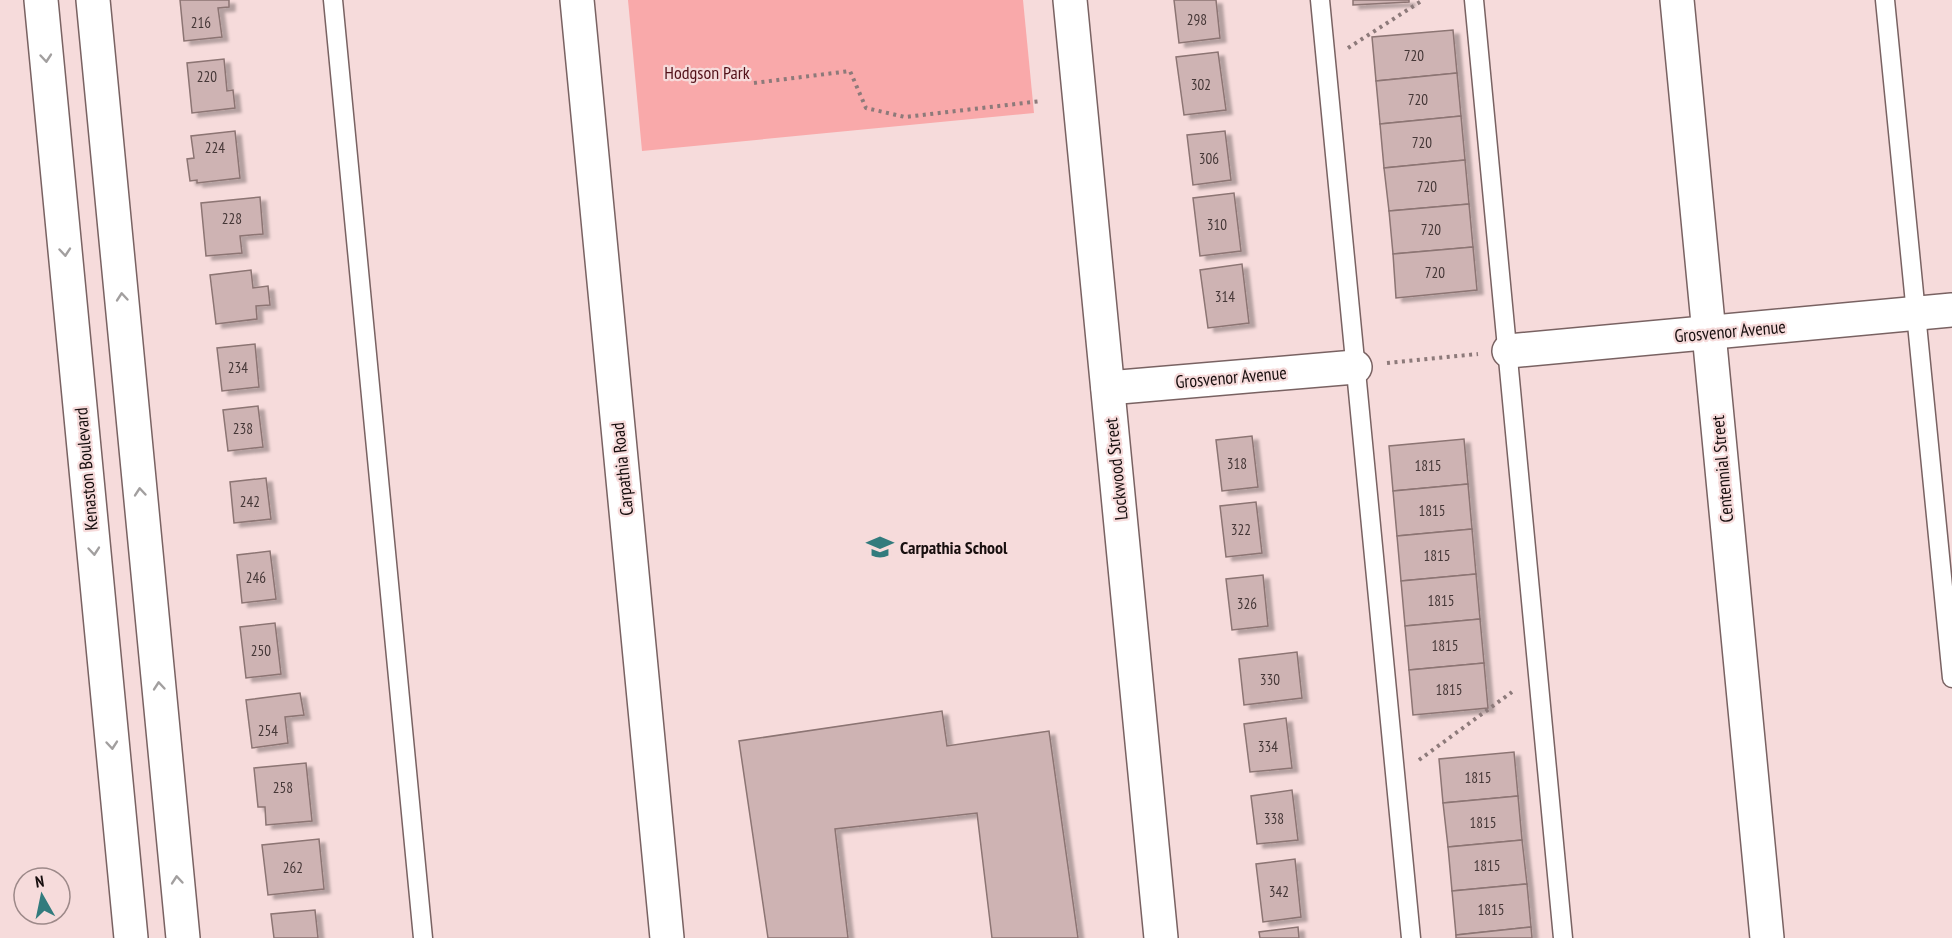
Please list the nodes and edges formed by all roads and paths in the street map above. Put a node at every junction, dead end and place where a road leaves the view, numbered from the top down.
1 (41, 0) edge
2 (93, 0) edge
3 (333, 0) edge
4 (577, 0) edge
5 (1070, 0) edge
6 (1320, 0) edge
7 (1423, 0) edge
8 (1473, 0) edge
9 (1677, 0) edge
10 (1885, 0) edge
11 (1347, 48) dead end
12 (754, 83) dead end
13 (1041, 101) dead end
14 (1952, 310) edge
15 (1916, 313) junction
16 (1710, 333) junction
17 (1509, 351) junction
18 (1355, 367) junction
19 (1108, 388) junction
20 (1952, 678) edge
21 (1512, 692) dead end
22 (1416, 763) dead end
23 (131, 938) edge
24 (183, 938) edge
25 (423, 938) edge
26 (667, 938) edge
27 (1161, 938) edge
28 (1411, 938) edge
29 (1563, 938) edge
30 (1767, 938) edge

1 -> 23 street, Kenaston Boulevard
24 -> 2 street
3 - 25 lane
4 - 26 street, Carpathia Road
5 - 19 street, Lockwood Street
6 - 18 lane
7 - 11 path
8 - 17 lane
9 - 16 street, Centennial Street
10 - 15 lane
12 - 13 path
14 - 15 street, Grosvenor Avenue
15 - 16 street, Grosvenor Avenue
15 - 20 lane
16 - 17 street, Grosvenor Avenue
16 - 30 street, Centennial Street
17 - 18 path
17 - 29 lane
18 - 19 street, Grosvenor Avenue
18 - 28 lane
19 - 27 street, Lockwood Street
21 - 22 path

